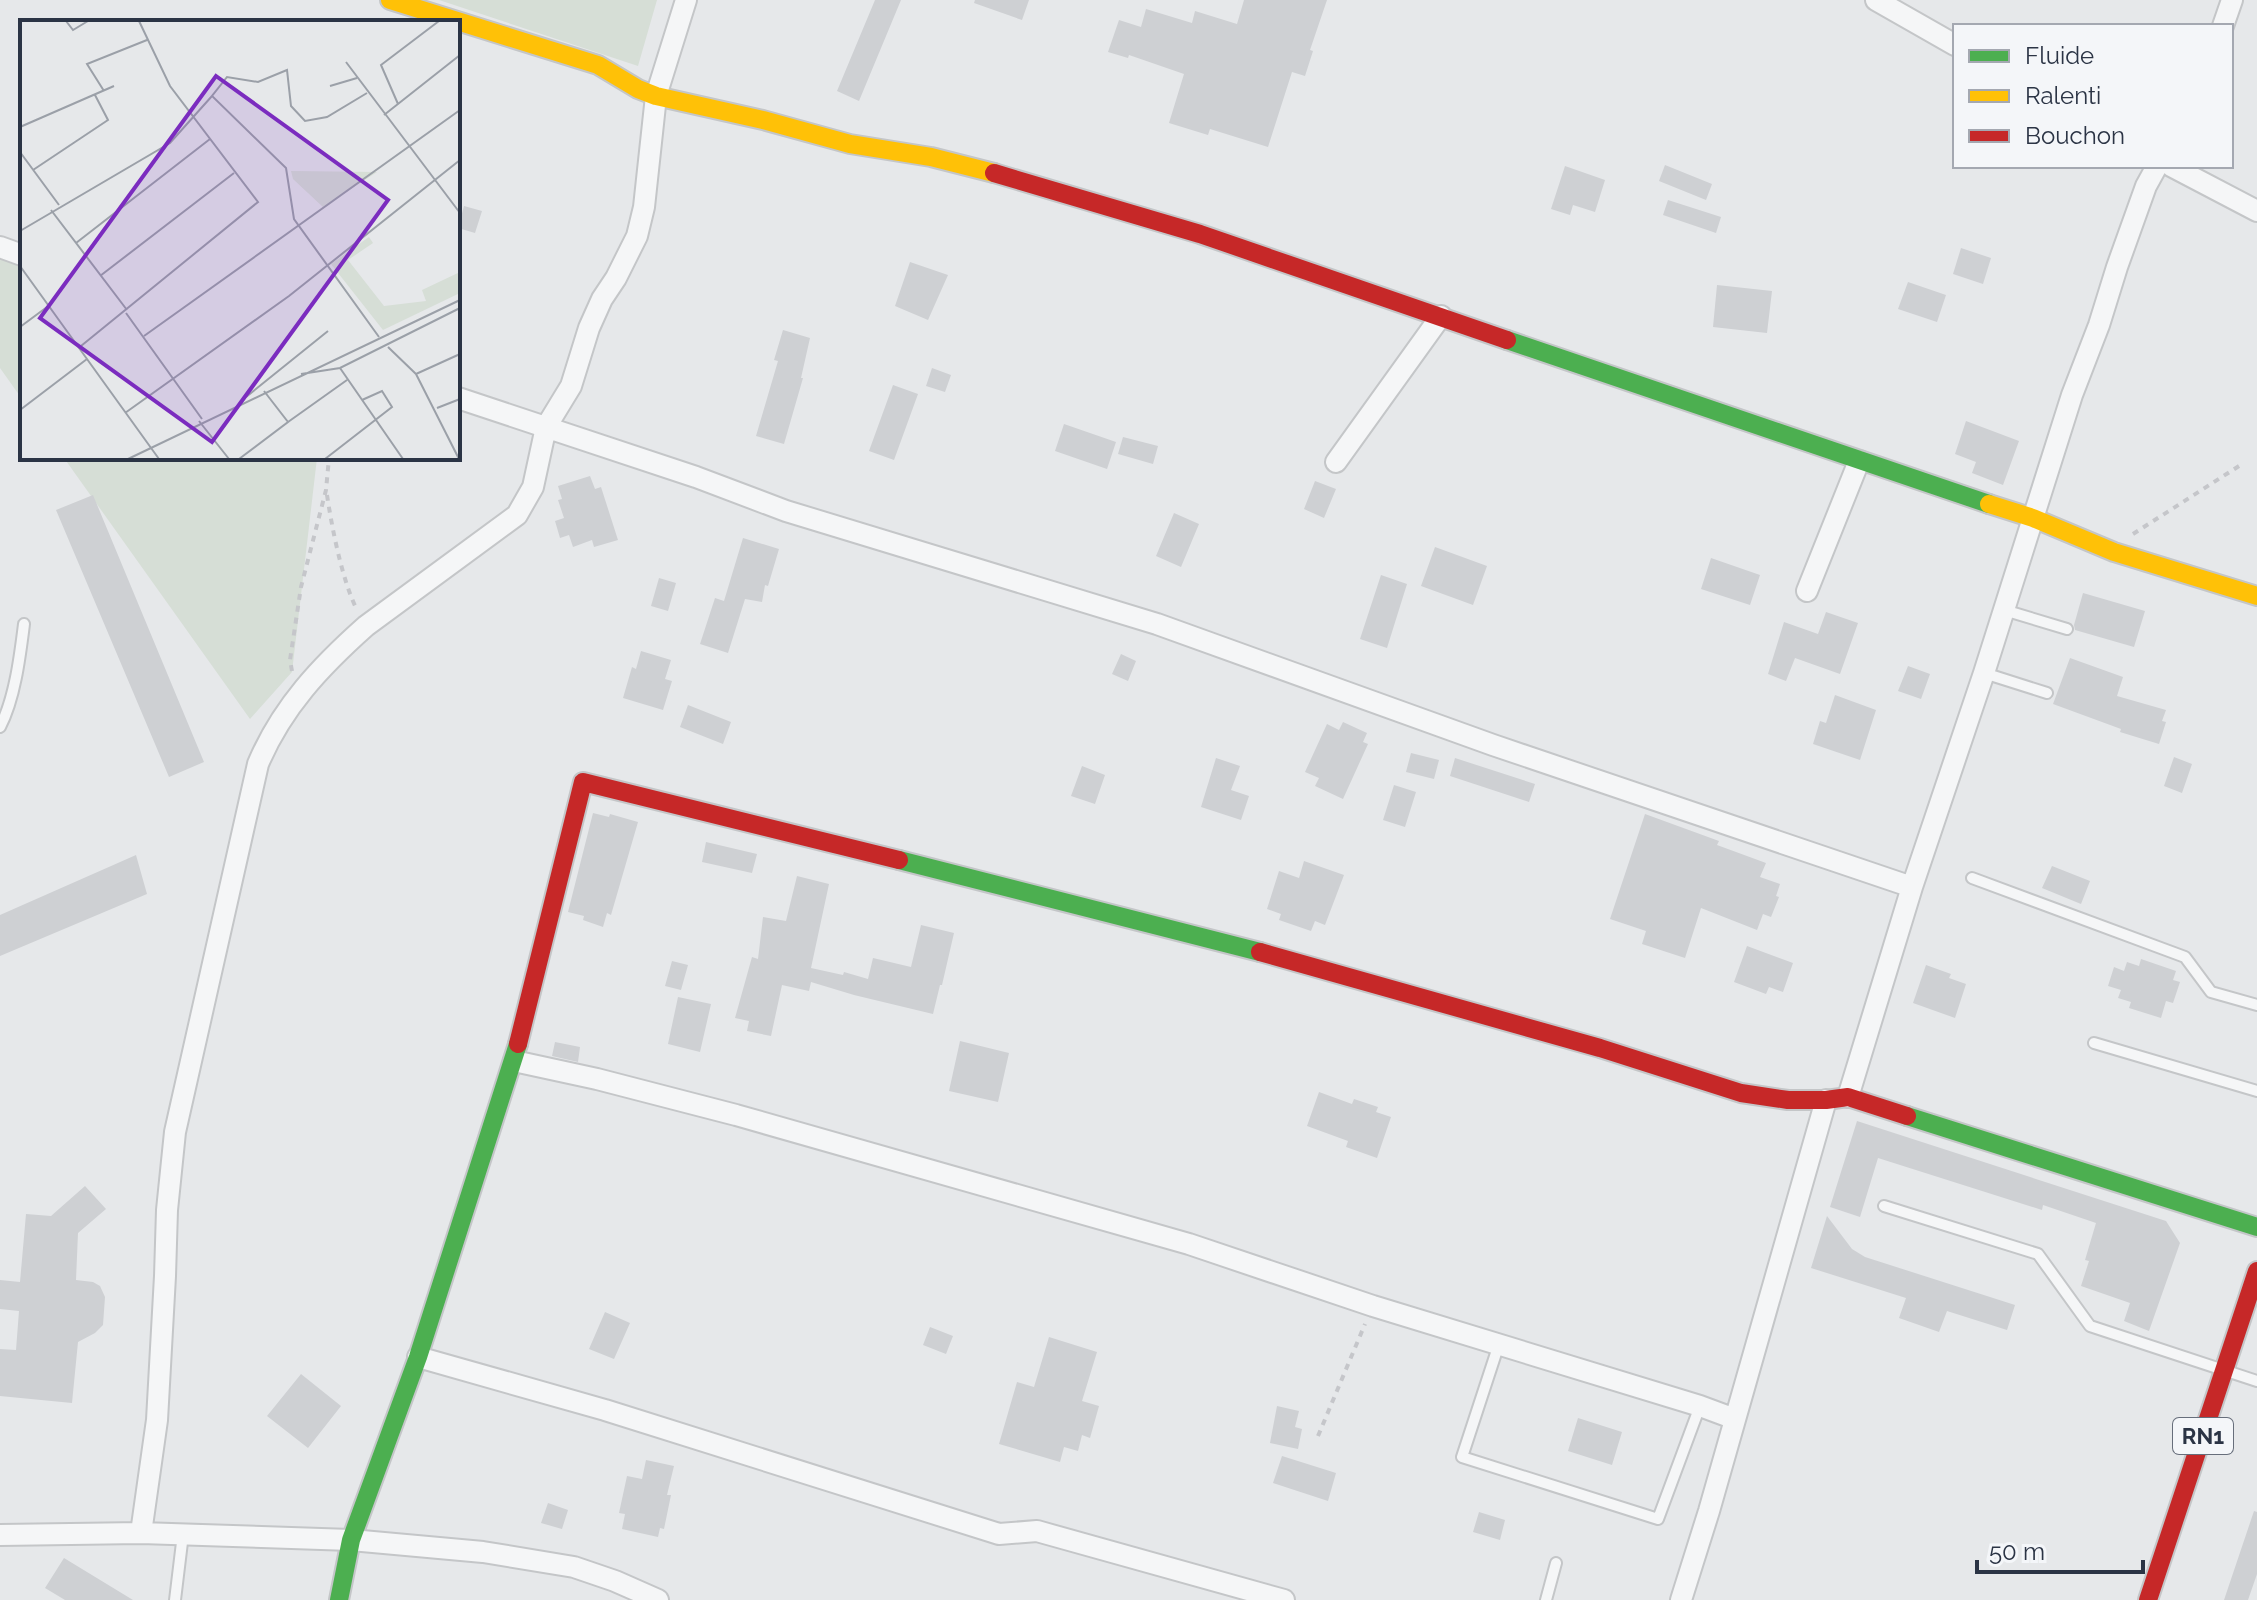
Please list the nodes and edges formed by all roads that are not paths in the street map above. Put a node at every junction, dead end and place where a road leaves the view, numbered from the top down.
1 (390, 0) edge
2 (686, 0) edge
3 (1876, 0) edge
4 (2232, 0) edge
5 (454, 20) edge
6 (460, 22) edge
7 (2224, 24) edge
8 (1953, 44) edge
9 (656, 96) junction
10 (2156, 168) edge
11 (2182, 169) edge
12 (2257, 211) edge
13 (0, 247) edge
14 (20, 254) edge
15 (1441, 316) junction
16 (460, 399) edge
17 (546, 427) junction
18 (1859, 461) junction
19 (1336, 462) dead end
20 (2033, 518) junction
21 (1807, 591) dead end
22 (2257, 596) edge
23 (2004, 610) junction
24 (24, 624) dead end
25 (2067, 629) dead end
26 (1984, 673) junction
27 (2047, 693) dead end
28 (0, 727) edge
29 (1972, 878) dead end
30 (1912, 887) junction
31 (2257, 1005) edge
32 (2094, 1043) dead end
33 (514, 1061) junction
34 (2257, 1091) edge
35 (1848, 1097) junction
36 (1826, 1100) junction
37 (1884, 1206) dead end
38 (2257, 1227) edge
39 (2257, 1271) edge
40 (1499, 1344) junction
41 (418, 1357) junction
42 (2224, 1371) junction
43 (2257, 1381) edge
44 (1700, 1406) junction
45 (1735, 1419) junction
46 (141, 1533) junction
47 (183, 1534) junction
48 (0, 1535) edge
49 (351, 1540) junction
50 (1556, 1563) dead end
51 (175, 1600) edge
52 (339, 1600) edge
53 (658, 1600) edge
54 (1284, 1600) edge
55 (1546, 1600) edge
56 (1681, 1600) edge
57 (2148, 1600) edge

1 - 5 main road
2 - 9 street
3 - 8 street
4 - 7 street
6 - 9 main road
9 - 15 main road
9 - 17 street
10 - 20 street
11 - 12 street
13 - 14 street
15 - 18 main road
15 - 19 street
16 - 17 street
17 - 30 street
17 - 46 street
18 - 20 main road
18 - 21 street
20 - 22 main road
20 - 23 street
23 - 25 lane
23 - 26 street
24 - 28 lane
26 - 27 lane
26 - 30 street
29 - 31 lane
30 - 35 street
32 - 34 lane
33 - 36 main road
33 - 40 street
33 - 41 main road
35 - 36 main road
35 - 38 main road
36 - 45 street
37 - 42 lane
39 - 42 main road, RN1
40 - 44 street
40 - 44 lane
41 - 49 main road
41 - 54 street
42 - 43 lane
42 - 57 main road, RN1
44 - 45 street
45 - 56 street
46 - 47 street
46 - 48 street
47 - 49 street
47 - 51 lane
49 - 52 main road
49 - 53 street
50 - 55 lane

